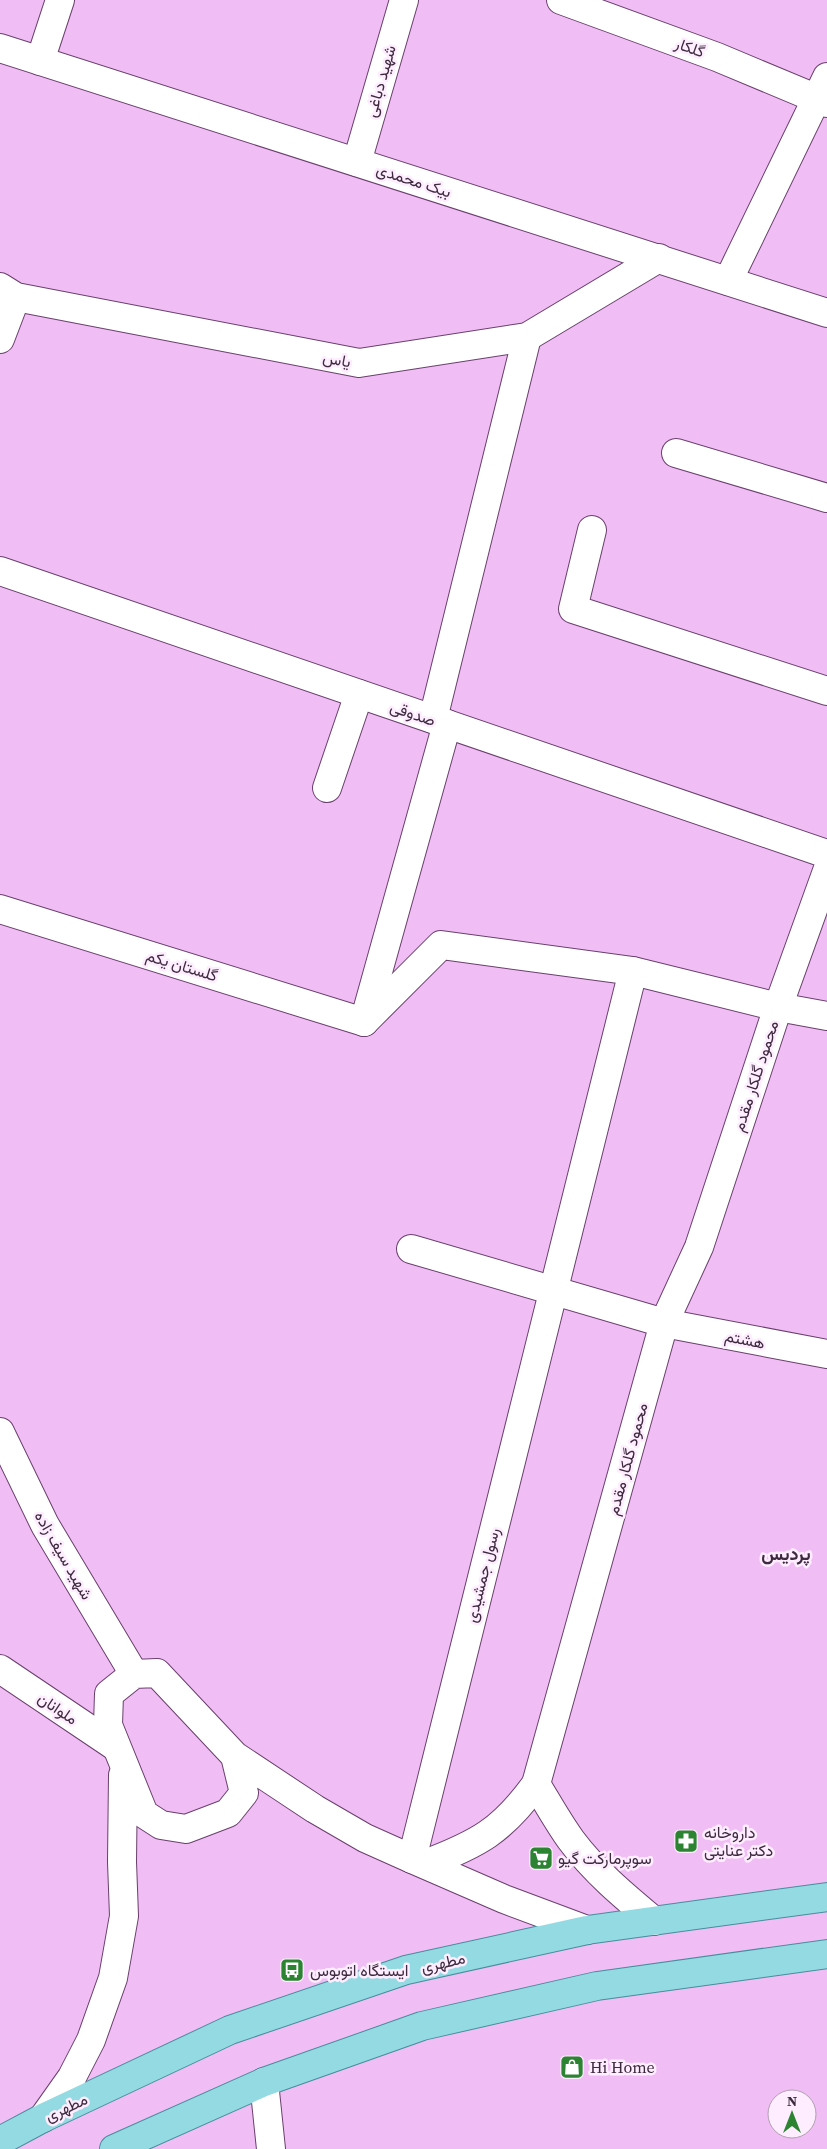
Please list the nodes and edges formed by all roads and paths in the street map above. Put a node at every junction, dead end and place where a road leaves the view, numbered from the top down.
1 (60, 0) edge
2 (404, 0) edge
3 (561, 0) edge
4 (0, 48) edge
5 (40, 61) junction
6 (824, 92) edge
7 (357, 162) junction
8 (659, 258) junction
9 (728, 281) junction
10 (8, 292) edge
11 (827, 313) edge
12 (527, 337) junction
13 (0, 339) edge
14 (676, 453) dead end
15 (827, 498) edge
16 (592, 530) dead end
17 (0, 571) edge
18 (827, 691) edge
19 (359, 694) junction
20 (440, 722) junction
21 (327, 788) dead end
22 (827, 854) edge
23 (827, 871) edge
24 (0, 909) edge
25 (633, 971) junction
26 (778, 1006) junction
27 (827, 1016) edge
28 (364, 1022) junction
29 (412, 1249) dead end
30 (552, 1290) junction
31 (664, 1323) junction
32 (827, 1354) edge
33 (0, 1432) edge
34 (0, 1668) edge
35 (134, 1674) junction
36 (120, 1755) junction
37 (235, 1756) junction
38 (536, 1784) junction
39 (418, 1862) junction
40 (827, 1897) edge
41 (654, 1921) junction
42 (587, 1930) junction
43 (827, 1954) edge
44 (264, 2082) junction
45 (43, 2118) junction
46 (0, 2142) edge
47 (114, 2149) edge
48 (271, 2149) edge

1 - 5 street
2 - 7 street, شهید دباغی
3 - 6 street, گلکار
4 - 5 street, بیک محمدی
5 - 7 street, بیک محمدی
6 - 9 street
7 - 8 street, بیک محمدی
8 - 9 street, بیک محمدی
8 - 12 street, یاس
9 - 11 street, بیک محمدی
10 - 12 street, یاس
10 - 13 street
12 - 20 street
14 - 15 street
16 - 18 street
17 - 19 street, صدوقی
19 - 20 street, صدوقی
19 - 21 street
20 - 22 street, صدوقی
20 - 28 street
23 - 26 street, محمود گلکار مقدم
24 - 28 street, گلستان یکم
25 - 26 street
25 - 28 street
25 - 30 street, رسول جمشیدی
26 - 27 street
26 - 31 street, محمود گلکار مقدم
29 - 30 street, هشتم
30 - 31 street, هشتم
30 - 39 street, رسول جمشیدی
31 - 32 street, هشتم
31 - 38 street, محمود گلکار مقدم
33 - 35 street, شهید سیف زاده
34 - 36 street, ملوانان
35 - 36 street
35 - 37 street
36 - 37 street
36 - 45 street
37 - 39 street
38 - 39 street, محمود گلکار مقدم
38 - 41 street
39 - 42 street
40 - 41 main road, مطهری
41 - 42 main road, مطهری
42 - 45 main road, مطهری
43 - 44 main road
44 - 47 main road
44 - 48 street
45 - 46 main road, مطهری

